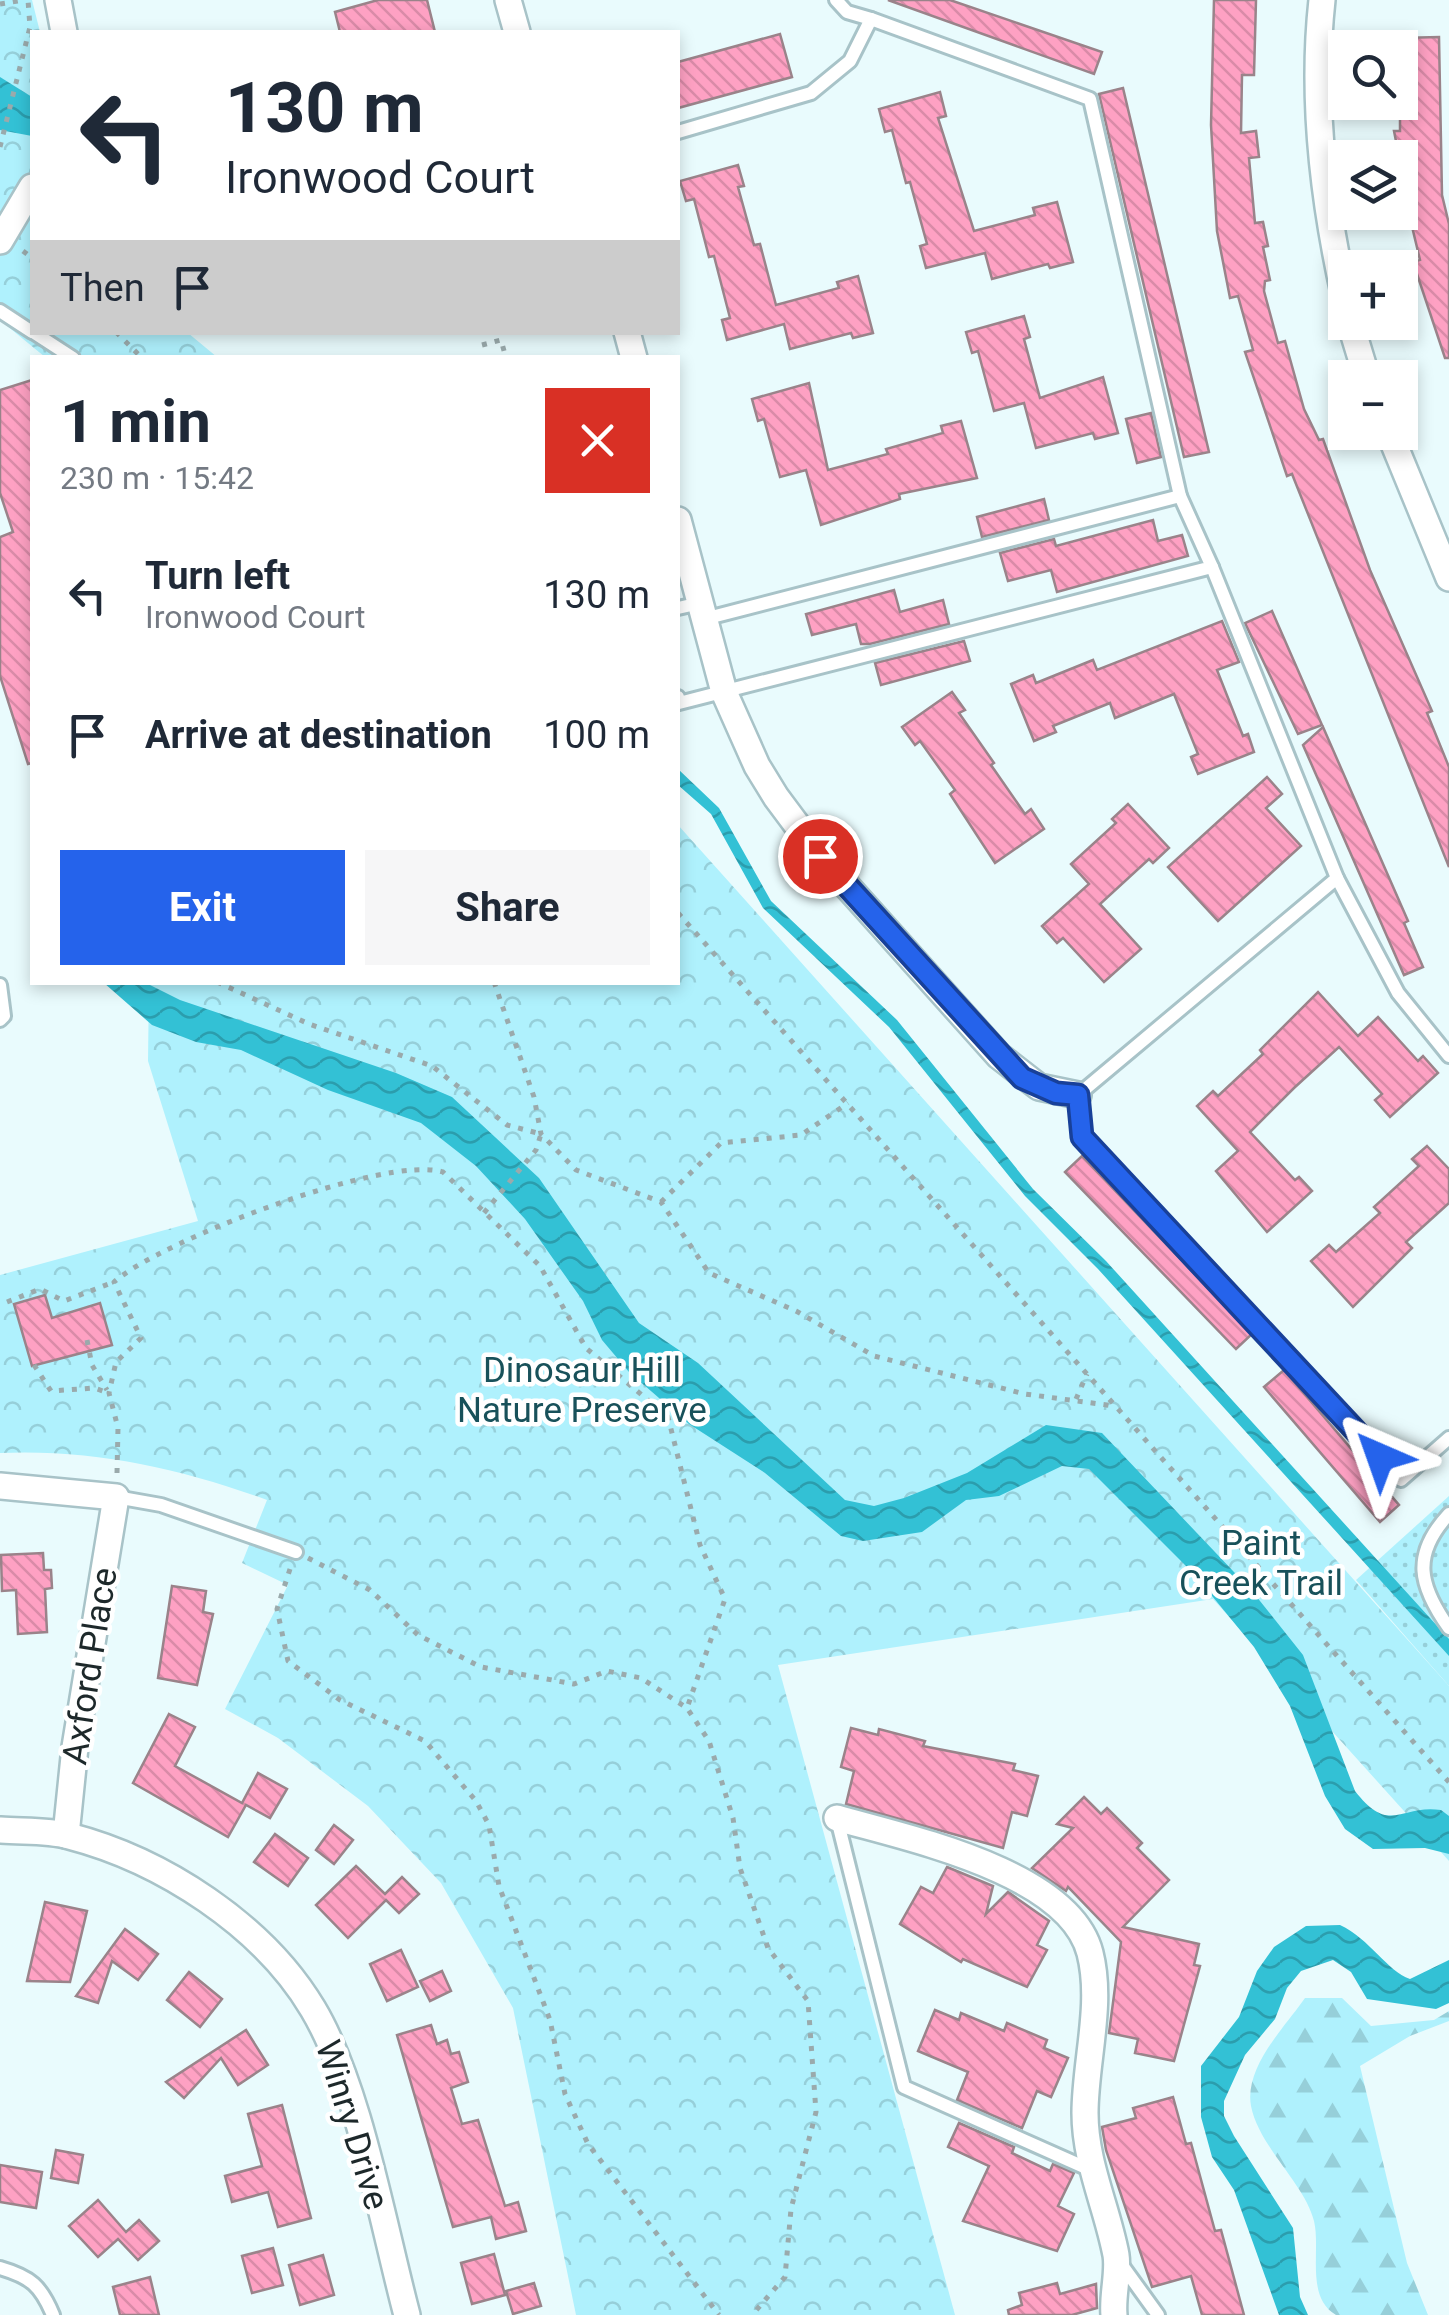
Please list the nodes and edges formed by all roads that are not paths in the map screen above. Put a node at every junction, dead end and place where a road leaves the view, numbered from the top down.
1 (58, 0) edge
2 (508, 0) edge
3 (836, 0) edge
4 (1322, 0) edge
5 (871, 20) junction
6 (64, 30) edge
7 (517, 30) edge
8 (680, 131) edge
9 (30, 190) edge
10 (0, 241) edge
11 (1334, 250) edge
12 (0, 311) edge
13 (30, 330) edge
14 (38, 335) edge
15 (68, 355) edge
16 (1396, 450) edge
17 (1180, 496) junction
18 (680, 531) edge
19 (1212, 566) junction
20 (1449, 578) edge
21 (694, 610) edge
22 (724, 692) junction
23 (680, 703) edge
24 (1337, 878) junction
25 (0, 985) edge
26 (0, 1020) edge
27 (1449, 1056) edge
28 (1078, 1095) junction
29 (1449, 1438) edge
30 (0, 1486) edge
31 (116, 1497) junction
32 (1449, 1514) edge
33 (296, 1552) road end
34 (1449, 1628) edge
35 (837, 1818) joint
36 (0, 1830) edge
37 (66, 1835) junction
38 (1092, 2171) junction
39 (1117, 2259) junction
40 (0, 2268) edge
41 (54, 2315) edge
42 (408, 2315) edge
43 (1114, 2315) edge
44 (1158, 2315) edge

1 - 6 street
2 - 7 street
3 - 5 lane
4 - 11 street
5 - 8 lane
5 - 17 lane
9 - 10 street
12 - 13 lane
14 - 15 lane
16 - 20 street
17 - 19 lane
17 - 21 lane
18 - 21 street
19 - 22 lane
19 - 24 lane
21 - 22 street
22 - 23 lane
22 - 28 street
24 - 27 lane
24 - 28 lane
25 - 26 lane
28 - 29 lane
30 - 31 street
31 - 33 lane
31 - 37 street, Axford Place
32 - 34 lane
35 - 38 lane
35 - 38 street
36 - 37 street, Winry Drive
37 - 42 street, Winry Drive
38 - 39 street
39 - 43 street
39 - 44 lane
40 - 41 lane

